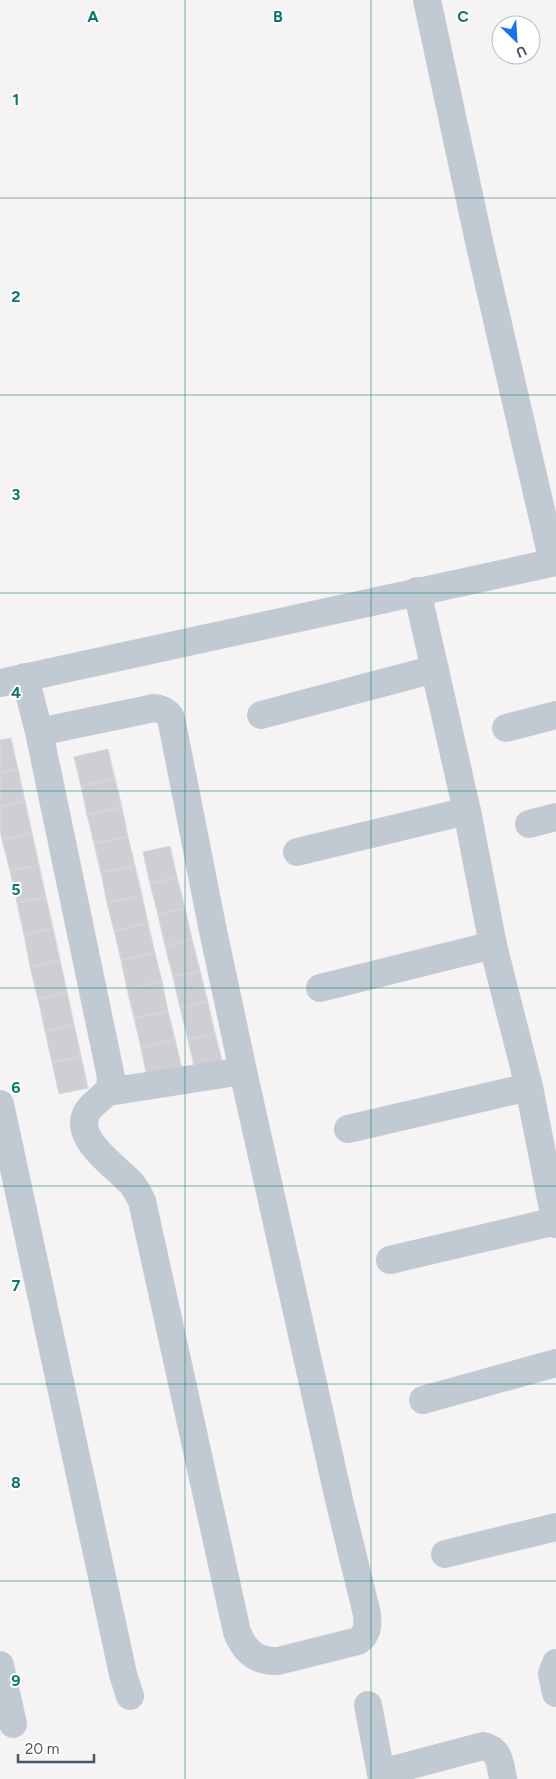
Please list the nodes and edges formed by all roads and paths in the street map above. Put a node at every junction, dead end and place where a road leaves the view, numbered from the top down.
1 (426, 0) edge
2 (554, 562) edge
3 (417, 591) junction
4 (435, 669) junction
5 (13, 680) edge
6 (261, 715) dead end
7 (556, 715) edge
8 (506, 728) dead end
9 (39, 732) junction
10 (467, 811) junction
11 (556, 817) edge
12 (529, 824) dead end
13 (297, 852) dead end
14 (493, 945) junction
15 (320, 988) dead end
16 (243, 1071) junction
17 (528, 1087) junction
18 (108, 1092) junction
19 (0, 1104) edge
20 (348, 1128) dead end
21 (556, 1223) edge
22 (390, 1260) dead end
23 (556, 1363) edge
24 (423, 1400) dead end
25 (556, 1528) edge
26 (445, 1554) dead end
27 (556, 1663) edge
28 (0, 1665) edge
29 (556, 1693) edge
30 (130, 1696) dead end
31 (368, 1704) dead end
32 (13, 1724) dead end
33 (382, 1776) edge
34 (503, 1779) edge

1 - 2 street
2 - 3 street
3 - 4 street
3 - 5 street
4 - 6 street
4 - 10 street
5 - 9 street
7 - 8 street
9 - 16 street
9 - 18 street
10 - 13 street
10 - 14 street
11 - 12 street
14 - 15 street
14 - 17 street
16 - 18 street
16 - 18 street
17 - 20 street
17 - 21 street
19 - 30 street
21 - 22 street
23 - 24 street
25 - 26 street
27 - 29 street
28 - 32 street
31 - 33 street
33 - 34 street

